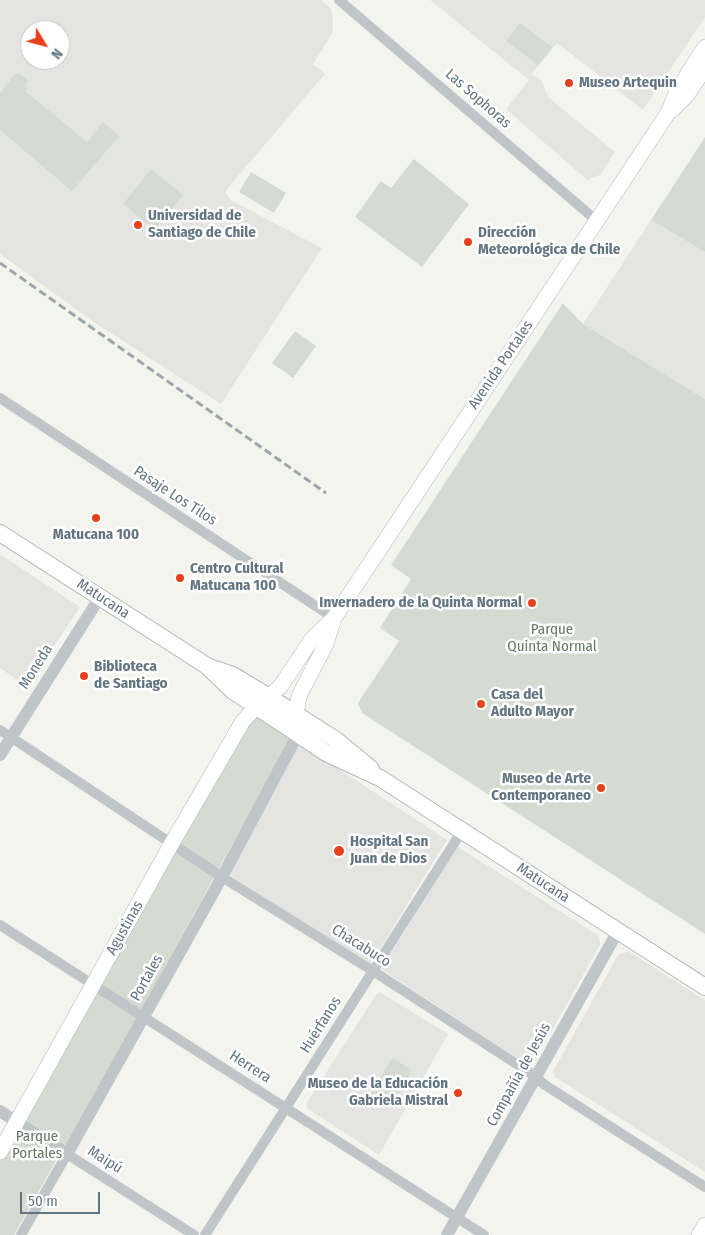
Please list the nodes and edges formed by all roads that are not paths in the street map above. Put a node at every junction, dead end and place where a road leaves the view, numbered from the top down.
1 (339, 0) edge
2 (705, 47) edge
3 (705, 68) edge
4 (668, 113) junction
5 (597, 221) junction
6 (0, 398) edge
7 (0, 533) edge
8 (100, 597) junction
9 (334, 618) junction
10 (207, 666) junction
11 (270, 697) junction
12 (256, 707) junction
13 (296, 714) junction
14 (0, 730) edge
15 (298, 734) junction
16 (11, 737) junction
17 (0, 755) edge
18 (380, 778) junction
19 (462, 831) junction
20 (172, 844) junction
21 (222, 876) junction
22 (0, 925) edge
23 (618, 931) junction
24 (373, 971) junction
25 (93, 985) junction
26 (705, 987) edge
27 (144, 1017) junction
28 (537, 1078) junction
29 (286, 1108) junction
30 (0, 1111) edge
31 (16, 1123) junction
32 (0, 1152) edge
33 (67, 1154) junction
34 (705, 1187) edge
35 (457, 1218) junction
36 (705, 1225) edge
37 (21, 1235) edge
38 (194, 1235) edge
39 (205, 1235) edge
40 (447, 1235) edge
41 (484, 1235) edge
42 (699, 1235) edge

1 - 5 street, Las Sophoras
2 - 4 main road, Avenida Portales
3 - 4 main road, Avenida Portales
4 - 5 main road, Avenida Portales
5 - 9 main road, Avenida Portales
6 - 9 street, Pasaje Los Tilos
7 - 8 main road, Matucana
8 - 10 main road, Matucana
8 - 16 street, Moneda
9 - 11 main road, Avenida Portales
9 - 13 main road, Avenida Portales
10 - 11 main road, Matucana
10 - 12 main road, Matucana
11 - 12 main road, Avenida Portales
11 - 13 main road, Matucana
12 - 15 main road, Matucana
12 - 20 main road, Agustinas
13 - 15 main road, Avenida Portales
13 - 18 main road, Matucana
14 - 16 street, Chacabuco
15 - 18 main road, Matucana
15 - 21 street, Portales
16 - 17 street, Moneda
16 - 20 street, Chacabuco
18 - 19 main road, Matucana
19 - 23 main road, Matucana
19 - 24 street, Huérfanos
20 - 21 street, Chacabuco
20 - 25 main road, Agustinas
21 - 24 street, Chacabuco
21 - 27 street, Portales
22 - 25 street, Herrera
23 - 26 main road, Matucana
23 - 28 street, Compañía de Jesús
24 - 28 street, Chacabuco
24 - 29 street, Huérfanos
25 - 27 street, Herrera
25 - 31 main road, Agustinas
27 - 29 street, Herrera
27 - 33 street, Portales
28 - 34 street, Chacabuco
28 - 35 street, Compañía de Jesús
29 - 35 street, Herrera
29 - 39 street, Huérfanos
30 - 31 street, Maipú
31 - 32 main road, Agustinas
31 - 33 street, Maipú
33 - 37 street, Portales
33 - 38 street, Maipú
35 - 40 street, Compañía de Jesús
35 - 41 street, Herrera
36 - 42 main road

